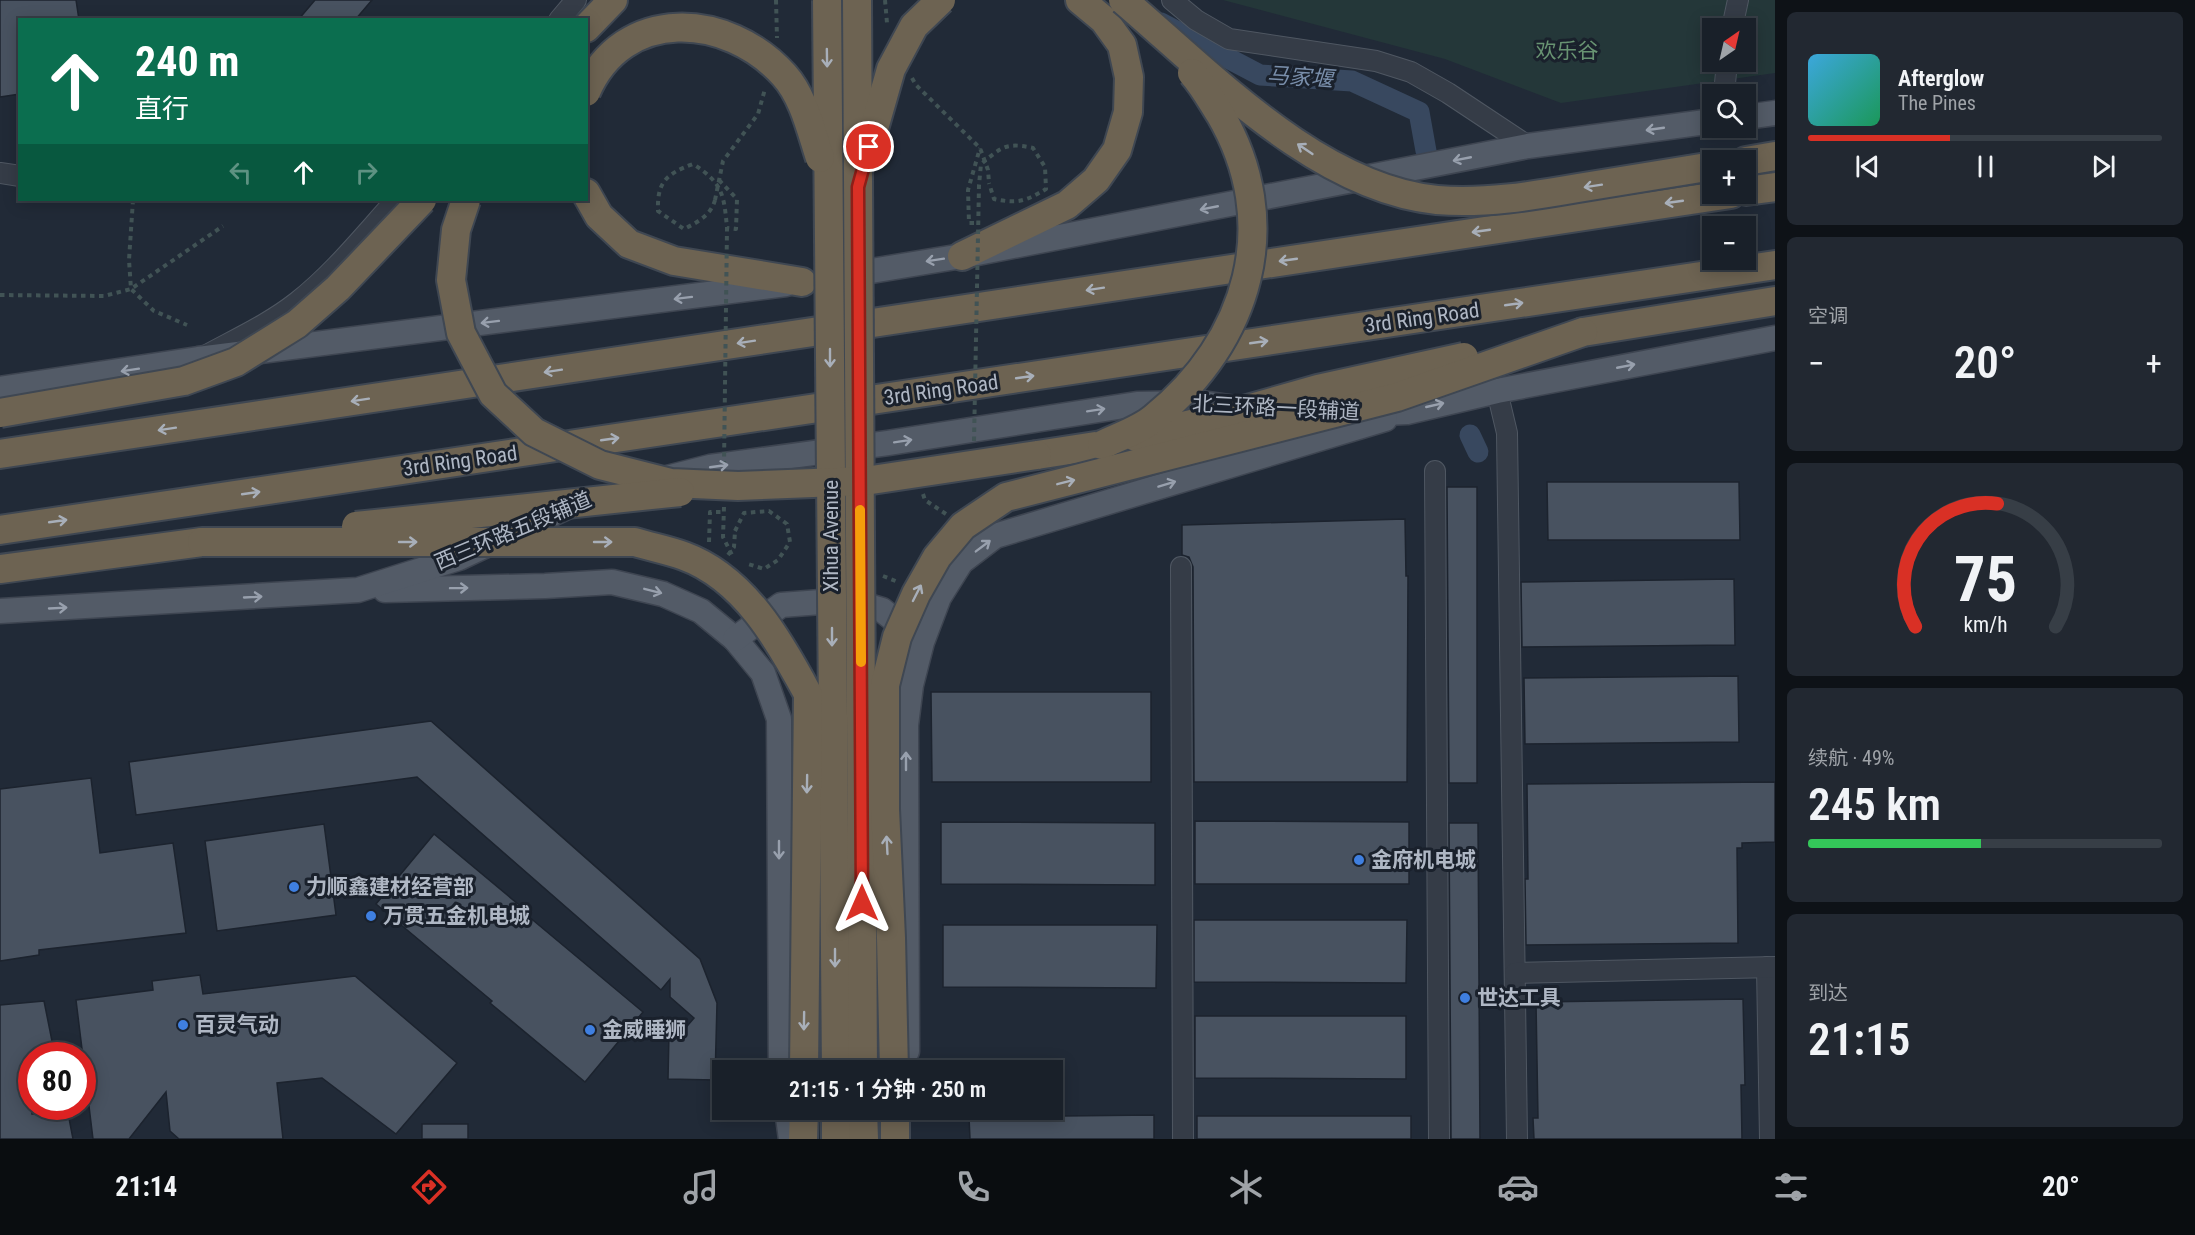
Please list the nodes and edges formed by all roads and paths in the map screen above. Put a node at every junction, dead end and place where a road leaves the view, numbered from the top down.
1 (576, 0) edge
2 (613, 0) edge
3 (776, 0) edge
4 (827, 0) edge
5 (857, 0) edge
6 (885, 0) edge
7 (941, 0) edge
8 (1080, 0) edge
9 (1172, 0) edge
10 (1738, 0) edge
11 (1128, 4) edge
12 (561, 18) edge
13 (1734, 18) edge
14 (588, 26) edge
15 (888, 34) dead end
16 (777, 40) dead end
17 (910, 75) dead end
18 (767, 82) dead end
19 (588, 88) edge
20 (1775, 113) edge
21 (1756, 116) edge
22 (1702, 123) edge
23 (1528, 146) junction
24 (980, 148) junction
25 (1775, 156) edge
26 (1756, 159) edge
27 (1702, 168) edge
28 (0, 173) edge
29 (18, 176) edge
30 (719, 180) junction
31 (828, 185) junction
32 (858, 187) junction
33 (1775, 187) edge
34 (1756, 190) edge
35 (588, 197) edge
36 (1702, 198) edge
37 (134, 201) edge
38 (395, 201) edge
39 (421, 201) edge
40 (466, 201) edge
41 (978, 223) junction
42 (223, 226) dead end
43 (727, 228) junction
44 (962, 256) junction
45 (1775, 265) edge
46 (802, 282) junction
47 (131, 289) junction
48 (0, 295) edge
49 (1775, 301) edge
50 (188, 326) dead end
51 (1583, 332) junction
52 (1775, 338) edge
53 (198, 359) junction
54 (0, 389) edge
55 (1497, 390) junction
56 (1407, 412) junction
57 (0, 413) edge
58 (1102, 445) junction
59 (974, 448) dead end
60 (845, 449) joint
61 (0, 454) edge
62 (1436, 471) dead end
63 (728, 484) junction
64 (922, 492) dead end
65 (955, 511) dead end
66 (723, 512) junction
67 (0, 530) edge
68 (735, 531) dead end
69 (709, 540) dead end
70 (202, 542) junction
71 (1181, 567) dead end
72 (0, 569) edge
73 (358, 590) junction
74 (0, 611) edge
75 (735, 639) junction
76 (922, 642) junction
77 (885, 685) junction
78 (808, 694) junction
79 (833, 783) junction
80 (861, 786) junction
81 (834, 850) junction
82 (862, 855) junction
83 (891, 938) junction
84 (805, 941) junction
85 (1771, 967) edge
86 (1515, 973) junction
87 (780, 1060) edge
88 (804, 1060) edge
89 (836, 1060) edge
90 (863, 1060) edge
91 (894, 1060) edge
92 (907, 1060) edge
93 (788, 1120) edge
94 (804, 1120) edge
95 (836, 1120) edge
96 (863, 1120) edge
97 (895, 1120) edge
98 (903, 1120) edge
99 (791, 1139) edge
100 (803, 1139) edge
101 (836, 1139) edge
102 (864, 1139) edge
103 (895, 1139) edge
104 (902, 1139) edge
105 (1183, 1139) edge
106 (1439, 1139) edge
107 (1517, 1139) edge
108 (1770, 1139) edge

1 - 12 street
2 - 14 highway
3 - 16 path
4 -> 31 highway, Xihua Avenue, bridge
5 - 32 highway, Xihua Avenue, bridge
6 - 15 path
7 - 32 highway, bridge
8 - 44 highway
9 - 23 street
10 - 13 street
27 -> 11 highway, bridge
11 - 58 highway, bridge
17 - 24 path
18 - 30 path
19 - 31 highway, bridge
20 - 21 main road
22 -> 23 main road
23 -> 44 main road
24 - 41 path
24 - 41 path, bridge
25 - 26 highway
28 - 29 street
30 - 43 path
30 - 43 path, bridge
31 -> 79 highway, Xihua Avenue, bridge
32 - 80 highway, Xihua Avenue, bridge
33 - 34 highway
35 - 46 highway
36 -> 61 highway
37 - 47 path
38 - 53 street
39 - 57 highway, bridge
40 - 63 highway, bridge
41 - 59 path, bridge
42 - 47 path
43 - 63 path, bridge
44 -> 46 main road
67 -> 45 highway, 3rd Ring Road
46 -> 53 main road
47 - 48 path
47 - 50 path
49 - 51 highway
51 - 58 highway, bridge
77 -> 51 highway, bridge
55 -> 52 main road, 北三环路一段辅道
53 -> 54 main road
56 -> 55 main road, 北三环路一段辅道
55 - 86 street
60 -> 56 main road, 北三环路一段辅道
76 -> 56 main road
58 - 63 highway, bridge
73 -> 60 main road, 西三环路五段辅道
62 - 106 street
63 - 66 path, bridge
63 - 70 highway, bridge
64 - 65 path, bridge
66 - 68 path, bridge
66 - 69 path
70 - 72 highway
70 -> 78 highway, bridge
71 - 105 street
74 -> 73 main road, 西三环路五段辅道
73 -> 75 main road
75 - 76 main road
75 -> 87 main road
92 -> 76 main road
77 - 80 highway, bridge
83 -> 77 highway, bridge
78 - 79 highway, bridge
78 -> 84 highway, bridge
79 - 81 highway, Xihua Avenue, bridge
80 - 82 highway, Xihua Avenue, bridge
81 - 84 highway, bridge
81 -> 89 highway, Xihua Avenue, bridge
82 - 83 highway, bridge
82 - 90 highway, Xihua Avenue, bridge
83 - 91 highway, bridge
84 -> 88 highway, bridge
85 - 86 street
85 - 108 street
86 - 107 street
93 - 99 main road
94 - 100 highway
95 - 101 highway
96 - 102 highway
97 - 103 highway
98 - 104 main road

